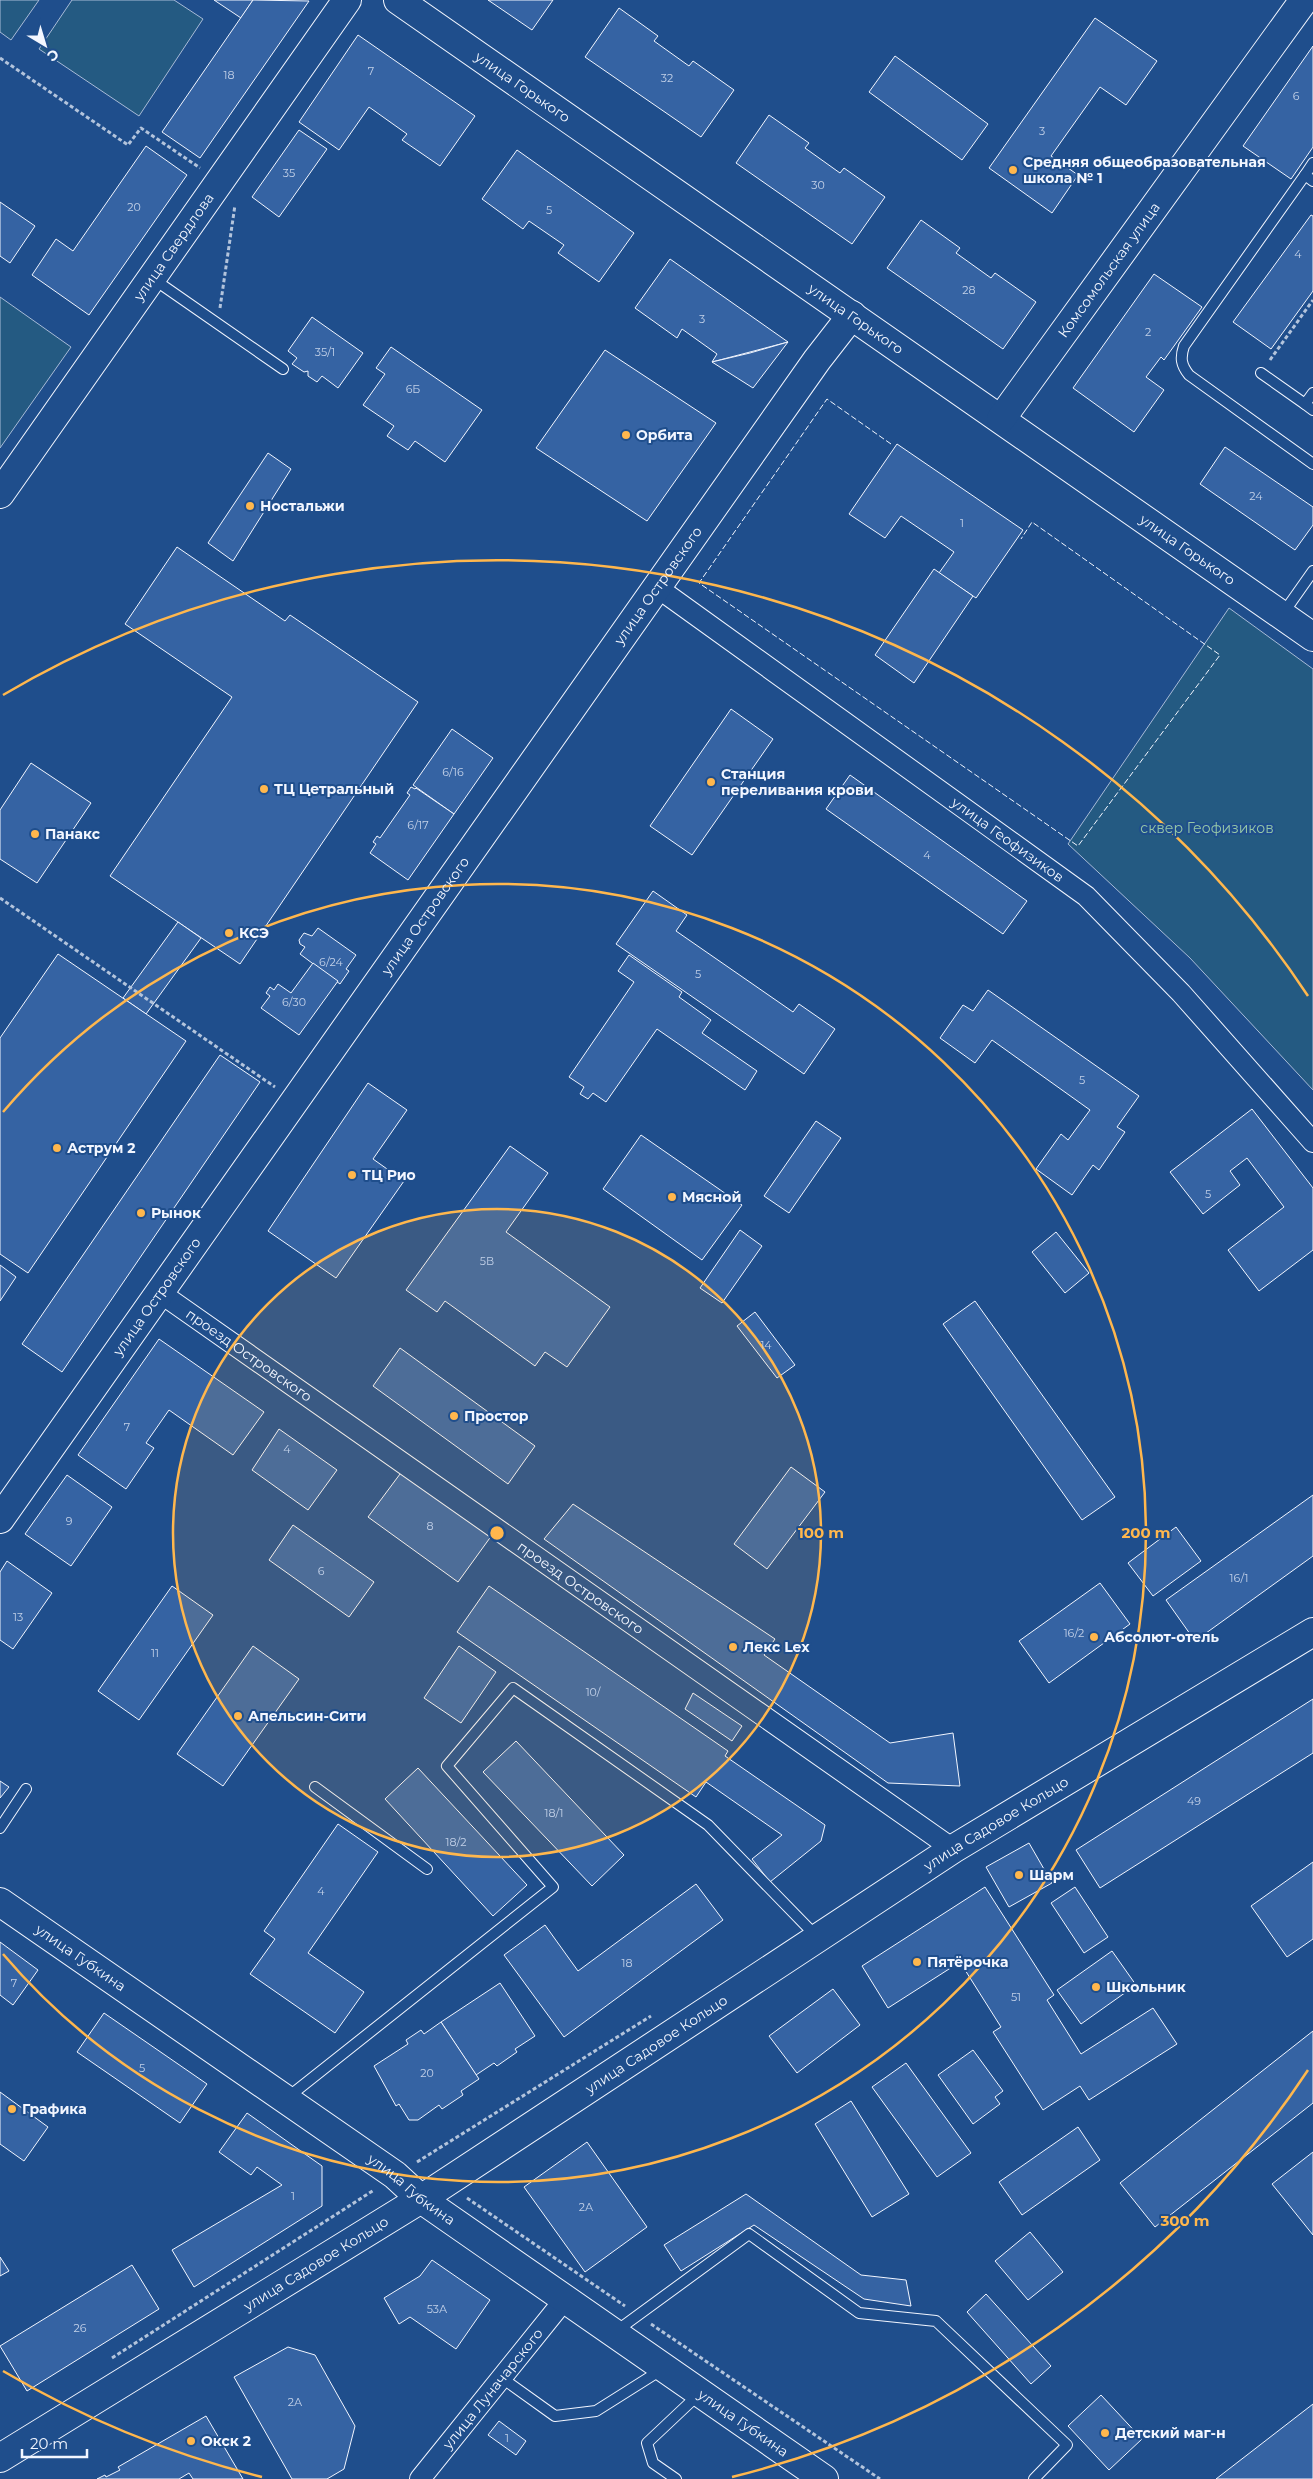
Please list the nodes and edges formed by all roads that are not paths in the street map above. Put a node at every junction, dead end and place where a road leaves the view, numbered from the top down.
1 (347, 0) edge
2 (398, 0) edge
3 (1304, 0) edge
4 (1313, 163) edge
5 (1309, 178) edge
6 (151, 277) junction
7 (852, 314) junction
8 (283, 369) dead end
9 (1261, 373) road end
10 (1313, 393) edge
11 (1309, 407) edge
12 (1001, 419) junction
13 (1313, 464) edge
14 (0, 494) edge
15 (1313, 571) edge
16 (658, 588) junction
17 (1281, 615) junction
18 (1313, 637) edge
19 (1313, 1142) edge
20 (159, 1292) junction
21 (0, 1519) edge
22 (1313, 1632) edge
23 (316, 1787) dead end
24 (26, 1789) dead end
25 (0, 1828) edge
26 (953, 1849) junction
27 (427, 1869) dead end
28 (0, 1902) edge
29 (818, 1938) junction
30 (286, 2099) junction
31 (422, 2199) junction
32 (565, 2299) junction
33 (615, 2333) junction
34 (664, 2368) junction
35 (502, 2378) junction
36 (699, 2393) junction
37 (0, 2458) edge
38 (420, 2479) edge
39 (676, 2479) edge
40 (824, 2479) edge
41 (1034, 2479) edge

1 - 6 street, улица Свердлова
2 - 7 street, улица Горького
3 - 12 street, Комсомольская улица
4 - 5 lane
5 - 13 lane
6 - 8 lane
6 - 14 street, улица Свердлова
7 - 12 street, улица Горького
7 - 16 street, улица Островского
9 - 11 lane
10 - 11 lane
12 - 17 street, улица Горького
15 - 17 lane
16 - 19 street, улица Геофизиков
16 - 20 street, улица Островского
17 - 18 street, улица Горького
20 - 21 street, улица Островского
20 - 26 street, проезд Островского
22 - 26 street, улица Садовое Кольцо
23 - 27 lane
24 - 25 lane
26 - 29 street, улица Садовое Кольцо
28 - 30 street, улица Губкина
29 - 30 lane
29 - 31 street, улица Садовое Кольцо
30 - 31 street, улица Губкина
31 - 32 street, улица Губкина
31 - 37 street, улица Садовое Кольцо
32 - 33 street, улица Губкина
32 - 35 street, улица Луначарского
33 - 34 street, улица Губкина
33 - 41 lane
34 - 35 lane
34 - 36 street, улица Губкина
35 - 38 street, улица Луначарского
36 - 39 lane
36 - 40 street, улица Губкина

